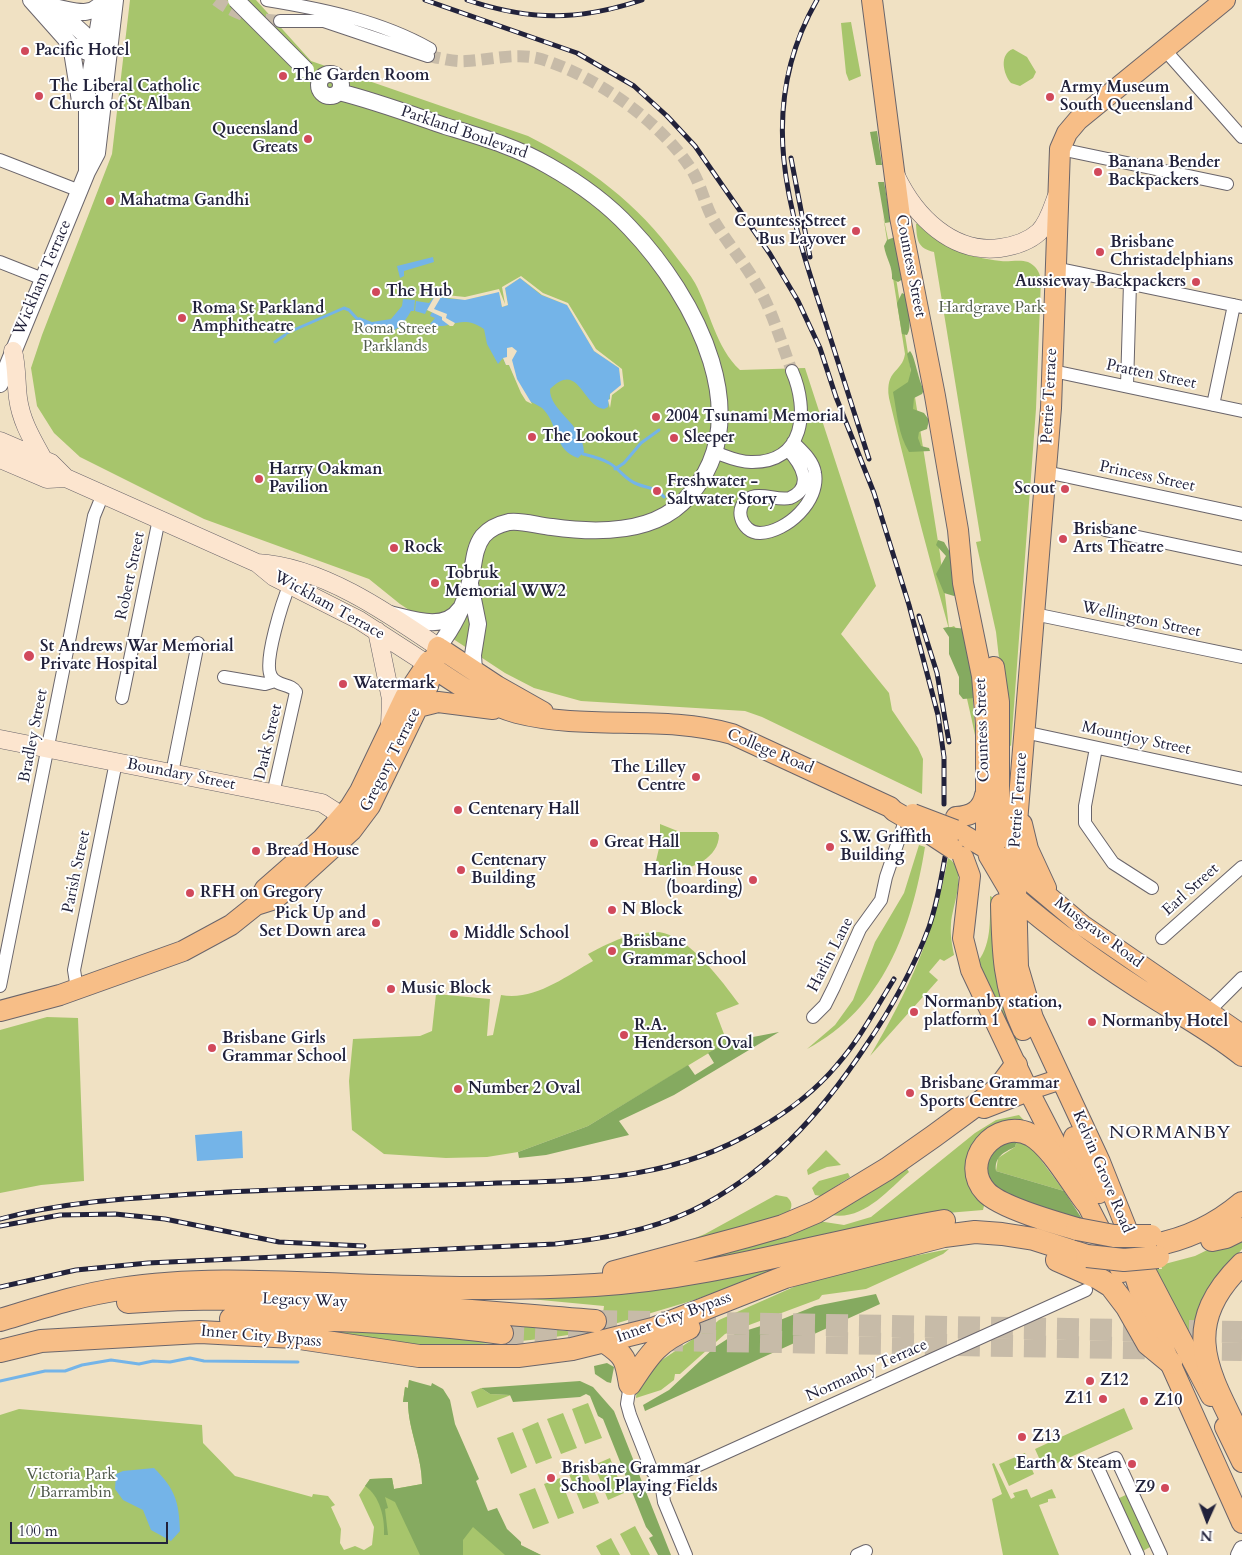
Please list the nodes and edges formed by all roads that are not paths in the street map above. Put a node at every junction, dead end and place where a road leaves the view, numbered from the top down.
1 (31, 0) edge
2 (107, 0) edge
3 (236, 0) edge
4 (267, 0) edge
5 (872, 0) edge
6 (1224, 0) edge
7 (53, 4) edge
8 (280, 21) tunnel mouth
9 (71, 45) junction
10 (1164, 49) junction
11 (102, 56) junction
12 (86, 125) junction
13 (1242, 137) edge
14 (1060, 149) junction
15 (0, 160) edge
16 (894, 171) junction
17 (87, 172) junction
18 (1227, 184) dead end
19 (80, 191) junction
20 (1057, 196) junction
21 (0, 262) edge
22 (1055, 268) junction
23 (43, 279) junction
24 (1130, 282) junction
25 (1238, 306) edge
26 (13, 351) junction
27 (792, 371) tunnel mouth
28 (1053, 371) junction
29 (0, 384) edge
30 (1127, 386) junction
31 (1213, 405) junction
32 (1242, 411) edge
33 (0, 441) edge
34 (790, 446) junction
35 (714, 452) junction
36 (0, 459) edge
37 (43, 459) junction
38 (1046, 472) junction
39 (66, 478) junction
40 (103, 494) junction
41 (1242, 514) edge
42 (159, 519) junction
43 (958, 530) junction
44 (1105, 530) dead end
45 (1242, 559) edge
46 (257, 563) junction
47 (470, 582) junction
48 (290, 584) junction
49 (462, 605) junction
50 (389, 614) junction
51 (1034, 614) junction
52 (377, 631) junction
53 (198, 643) dead end
54 (438, 647) junction
55 (1242, 657) edge
56 (430, 666) junction
57 (474, 671) junction
58 (224, 677) dead end
59 (274, 681) junction
60 (122, 698) dead end
61 (418, 707) junction
62 (515, 712) junction
63 (553, 718) junction
64 (390, 728) junction
65 (1024, 732) junction
66 (0, 739) edge
67 (48, 748) junction
68 (1096, 748) junction
69 (116, 762) junction
70 (172, 773) junction
71 (1242, 779) edge
72 (273, 794) junction
73 (985, 795) junction
74 (1018, 805) junction
75 (901, 810) junction
76 (346, 824) junction
77 (957, 838) junction
78 (993, 844) junction
79 (1014, 866) junction
80 (1242, 867) edge
81 (1152, 888) dead end
82 (1009, 899) junction
83 (1052, 899) junction
84 (1162, 938) dead end
85 (1242, 978) edge
86 (0, 986) edge
87 (77, 989) junction
88 (0, 1011) edge
89 (1208, 1012) junction
90 (813, 1017) dead end
91 (1024, 1031) junction
92 (1242, 1035) edge
93 (1242, 1056) edge
94 (1016, 1065) junction
95 (1046, 1084) junction
96 (964, 1114) junction
97 (1086, 1202) junction
98 (1239, 1217) edge
99 (1002, 1234) junction
100 (1082, 1242) junction
101 (1154, 1246) junction
102 (1239, 1265) edge
103 (785, 1277) junction
104 (514, 1288) junction
105 (1086, 1290) dead end
106 (1145, 1307) junction
107 (8, 1318) edge
108 (595, 1321) tunnel mouth
109 (502, 1333) tunnel mouth
110 (40, 1341) junction
111 (605, 1342) junction
112 (0, 1351) edge
113 (1171, 1363) junction
114 (630, 1384) junction
115 (1242, 1441) edge
116 (1242, 1462) edge
117 (661, 1482) junction
118 (1242, 1522) edge
119 (1242, 1549) edge
120 (686, 1555) edge
121 (1138, 1555) edge
122 (1161, 1555) edge
123 (1239, 1555) edge

1 - 9 street
2 - 7 street
2 - 11 street
3 - 35 street, Parkland Boulevard, bridge
4 - 8 street
5 - 16 main road, Countess Street
6 - 10 main road, Petrie Terrace
7 - 11 street
9 - 11 street
9 - 12 street
10 - 13 street
10 - 14 main road, Petrie Terrace
11 - 12 street, Wickham Terrace
11 - 17 street, Wickham Terrace
12 - 17 street, Wickham Terrace
14 - 18 street
14 - 20 main road, Petrie Terrace
15 - 19 street
16 - 20 main road
16 - 43 main road, Countess Street
17 - 19 street, Wickham Terrace
19 - 23 street, Wickham Terrace
20 - 22 main road, Petrie Terrace
21 - 23 street
22 - 24 street
22 - 28 main road, Petrie Terrace
23 - 26 street, Wickham Terrace
24 - 25 street
24 - 30 street
25 - 31 street
26 - 29 street, Wickham Terrace
26 - 37 main road
27 - 34 street
28 - 30 street, Pratten Street
28 - 38 main road, Petrie Terrace
30 - 31 street, Pratten Street
31 - 32 street, Pratten Street
33 - 37 main road, Wickham Terrace
34 - 34 street
34 - 35 street
35 - 47 street, Parkland Boulevard
36 - 39 main road, Wickham Terrace
37 - 39 main road, Wickham Terrace
38 - 41 street, Princess Street
38 - 51 main road, Petrie Terrace
39 - 40 main road, Wickham Terrace
40 - 42 main road, Wickham Terrace
40 - 67 street, Bradley Street
42 - 46 main road, Wickham Terrace
42 - 60 street, Robert Street
43 - 73 main road, Countess Street
43 - 78 main road, Countess Street
44 - 45 street
46 - 48 main road, Wickham Terrace
46 - 50 main road, Wickham Terrace
47 - 49 street, Parkland Boulevard
47 - 57 street, Parkland Boulevard
48 - 52 main road, Wickham Terrace
48 - 59 street, Dark Street
49 - 50 street
49 - 54 street, Parkland Boulevard
50 - 54 main road, Wickham Terrace
51 - 55 street, Wellington Street
51 - 65 main road, Petrie Terrace
52 - 56 main road, Wickham Terrace
52 - 64 main road
53 - 70 street
54 - 56 main road, Gregory Terrace
54 - 57 main road, College Road
56 - 61 main road, Gregory Terrace
56 - 62 main road, College Road
56 - 64 main road, Gregory Terrace
57 - 63 main road, College Road
58 - 59 street, Dark Street
59 - 72 street, Dark Street
61 - 62 main road
61 - 76 main road, Gregory Terrace
62 - 63 main road, College Road
63 - 75 main road, College Road
64 - 76 main road, Gregory Terrace
65 - 68 street, Mountjoy Street
65 - 74 main road, Petrie Terrace
66 - 67 main road, Boundary Street
67 - 69 main road, Boundary Street
67 - 86 street, Bradley Street
68 - 71 street, Mountjoy Street
68 - 81 street
69 - 70 main road, Boundary Street
69 - 87 street, Parish Street
70 - 72 main road, Boundary Street
72 - 76 main road, Boundary Street
73 - 77 main road
73 - 78 main road, Countess Street
74 - 79 main road, Petrie Terrace
74 - 83 main road
75 - 77 main road, College Road, bridge
75 - 77 main road
75 - 90 street, Harlin Lane
76 - 87 main road, Gregory Terrace
77 - 78 main road, Musgrave Road
77 - 82 main road, College Road
77 - 94 main road, Kelvin Grove Road
78 - 79 main road, Musgrave Road
78 - 82 main road, Countess Street
79 - 82 main road, Kelvin Grove Road
79 - 83 main road, Musgrave Road
80 - 84 street, Earl Street
82 - 91 main road, Kelvin Grove Road
82 - 93 main road, Musgrave Road
82 - 95 main road, Kelvin Grove Road
83 - 89 main road, Musgrave Road
85 - 89 street
87 - 88 main road, Gregory Terrace
89 - 92 main road, Musgrave Road
91 - 94 main road
91 - 95 main road, Kelvin Grove Road
94 - 95 main road, Kelvin Grove Road
94 - 96 highway
95 - 96 highway
95 - 97 main road, Kelvin Grove Road
95 - 106 main road, Kelvin Grove Road
95 - 116 main road, Kelvin Grove Road
96 - 104 highway
97 - 100 highway
97 - 106 main road, Kelvin Grove Road
98 - 101 highway, Inner City Bypass
98 - 101 highway, Inner City Bypass
99 - 100 highway, Inner City Bypass
99 - 103 highway, Inner City Bypass
99 - 113 highway
100 - 101 highway, Inner City Bypass, bridge
100 - 104 highway, Inner City Bypass
102 - 115 highway
103 - 111 highway, Inner City Bypass
103 - 114 highway
104 - 107 highway, Inner City Bypass
105 - 117 street, Normanby Terrace
106 - 113 main road, Kelvin Grove Road
107 - 108 highway, Legacy Way
109 - 110 highway, Legacy Way
110 - 111 highway, Inner City Bypass
110 - 112 highway, Inner City Bypass
111 - 114 highway
113 - 118 main road, Kelvin Grove Road
114 - 117 street
117 - 120 street
119 - 123 street
121 - 122 street

